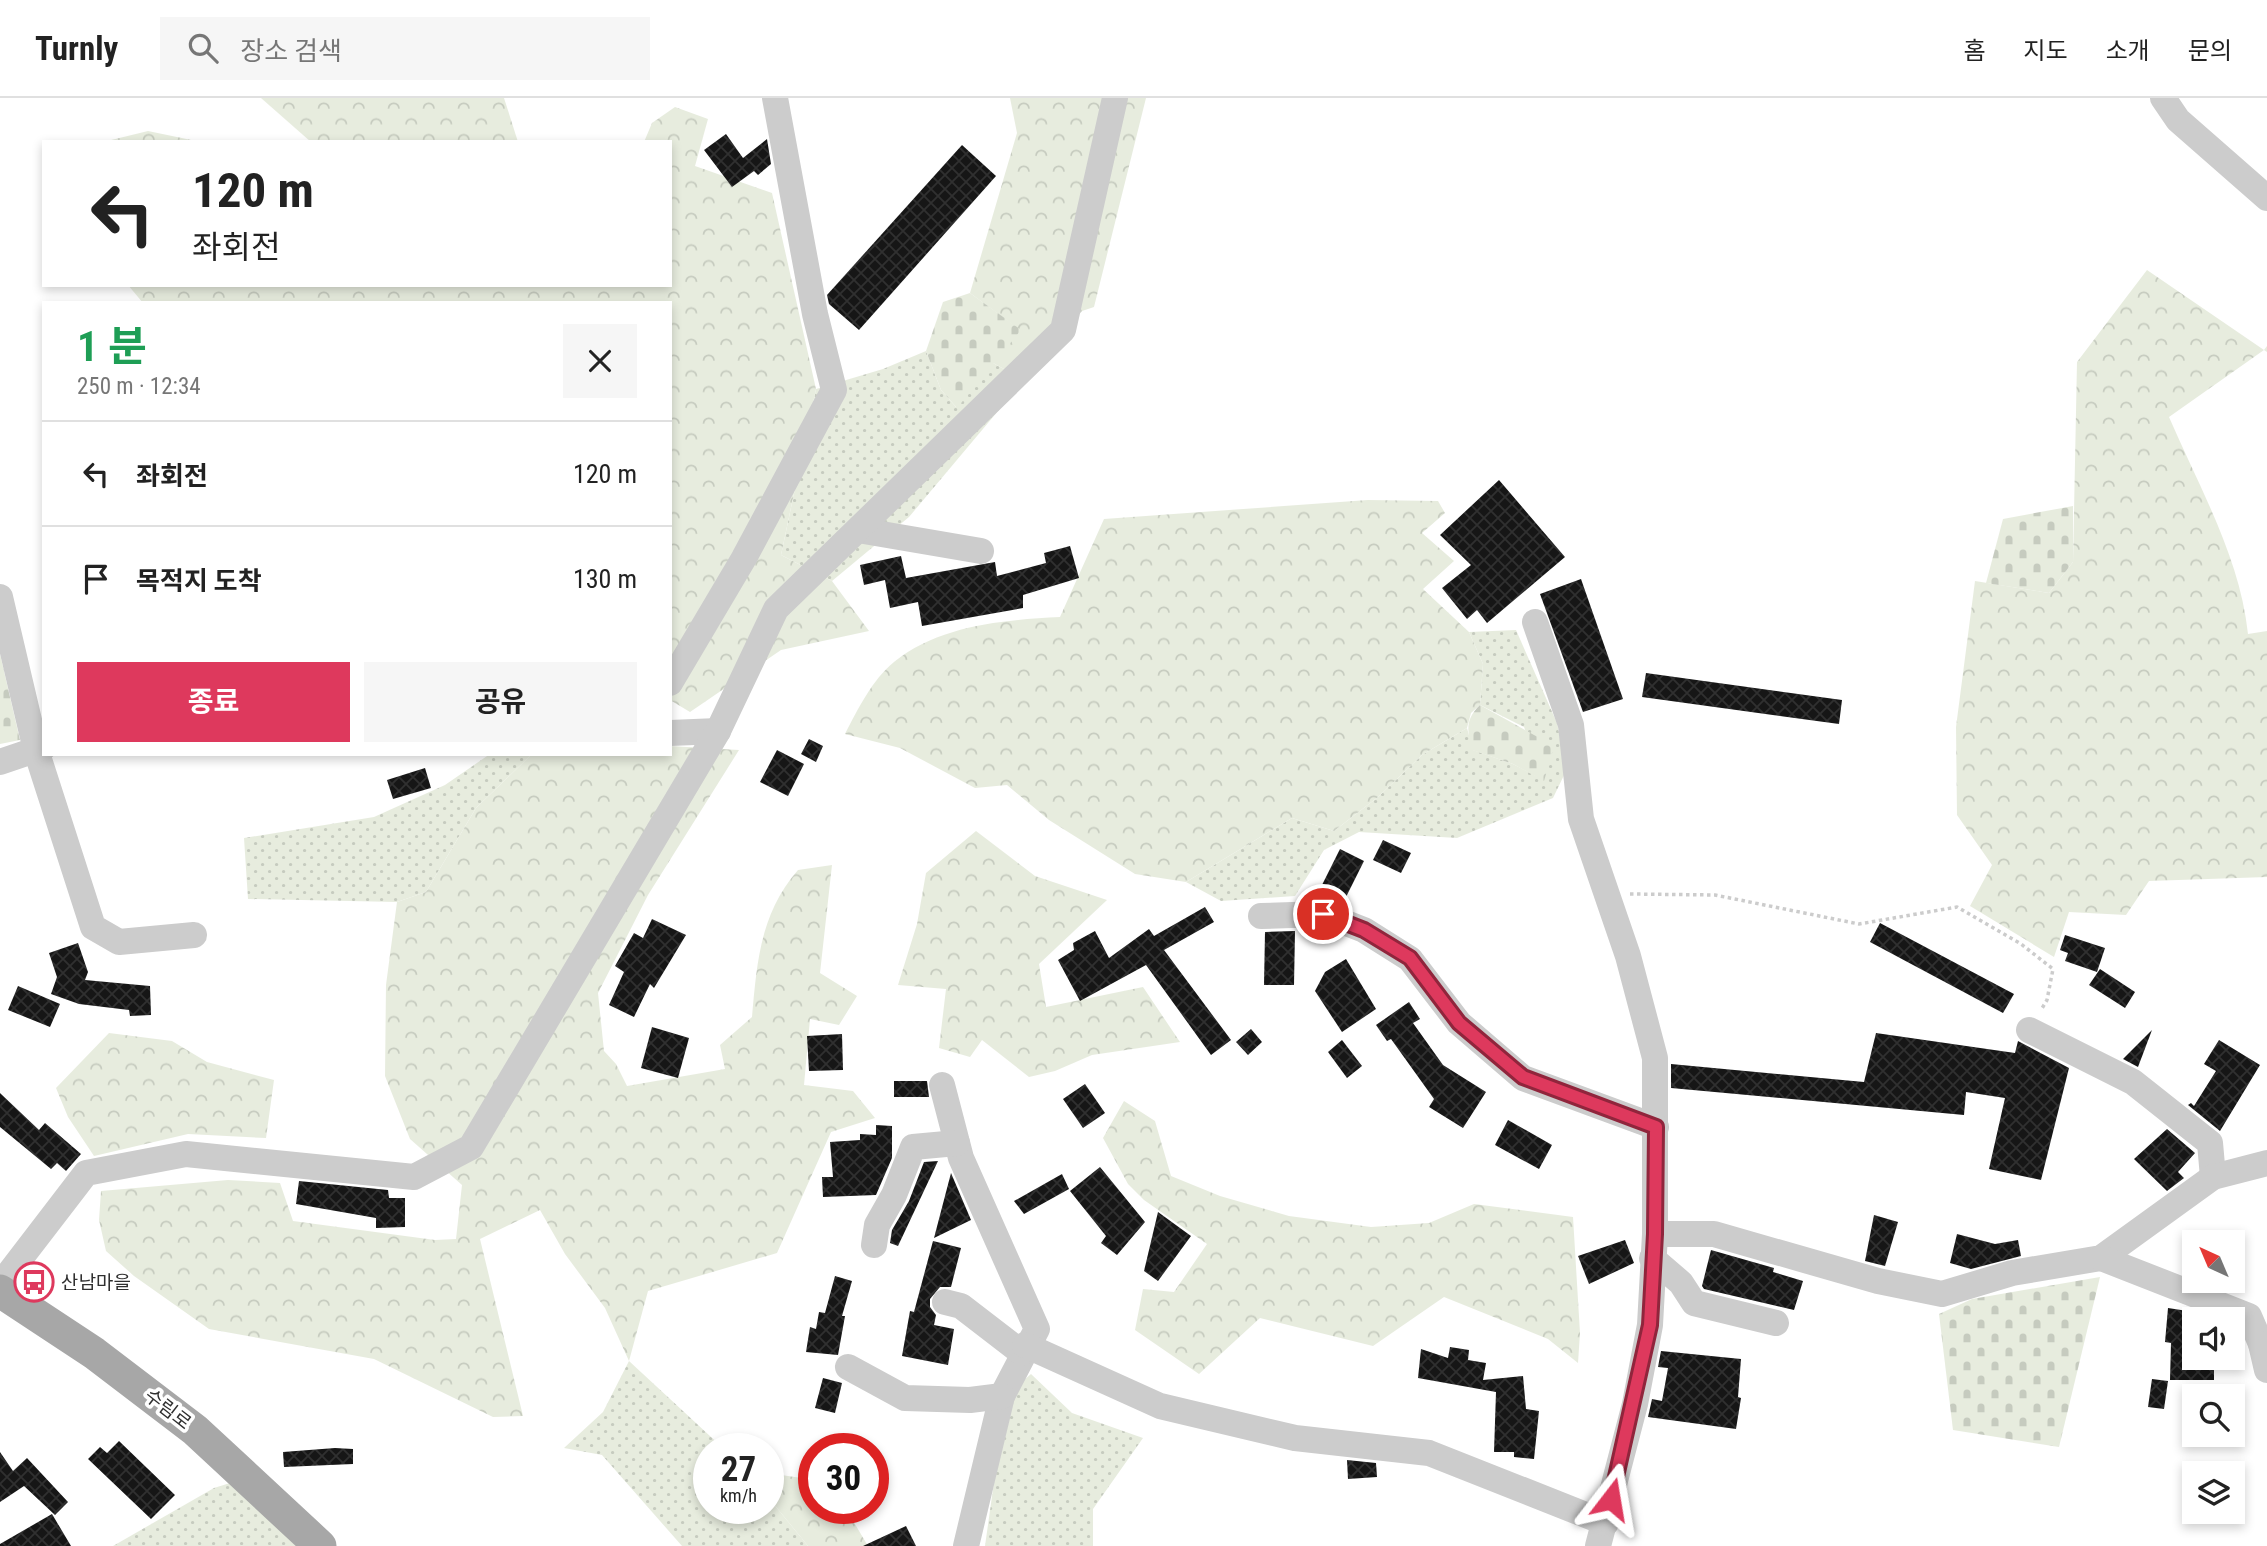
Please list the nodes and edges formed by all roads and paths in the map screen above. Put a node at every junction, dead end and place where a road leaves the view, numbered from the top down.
1 (775, 98) edge
2 (1115, 98) edge
3 (2163, 98) edge
4 (2267, 198) edge
5 (858, 530) junction
6 (981, 551) dead end
7 (2, 613) edge
8 (1535, 622) dead end
9 (672, 681) edge
10 (718, 731) junction
11 (672, 733) edge
12 (40, 749) edge
13 (42, 756) edge
14 (0, 762) edge
15 (1607, 895) junction
16 (1261, 916) dead end
17 (194, 935) dead end
18 (2029, 1030) joint
19 (942, 1085) dead end
20 (1656, 1127) junction
21 (957, 1143) junction
22 (2267, 1163) edge
23 (2213, 1177) junction
24 (874, 1245) dead end
25 (1654, 1246) junction
26 (2101, 1258) junction
27 (0, 1285) edge
28 (0, 1291) edge
29 (946, 1303) dead end
30 (1776, 1323) dead end
31 (2264, 1343) edge
32 (1024, 1349) junction
33 (848, 1367) dead end
34 (2267, 1370) edge
35 (1002, 1396) junction
36 (1602, 1534) edge
37 (320, 1546) edge
38 (966, 1546) edge

1 - 9 street
2 - 5 street
3 - 4 street
5 - 6 street
5 - 10 street
7 - 12 street
8 - 15 street
10 - 11 street
10 - 27 street
12 - 14 street
13 - 17 street
15 - 18 path
15 - 20 street
16 - 20 street
18 - 23 street
19 - 21 street
20 - 25 street
21 - 24 street
21 - 32 street
22 - 23 street
23 - 26 street
25 - 26 street
25 - 30 street
25 - 36 street
26 - 31 street
28 - 37 main road, 수림로
29 - 32 street
31 - 34 street
32 - 35 street
32 - 36 street
33 - 35 street
35 - 38 street

